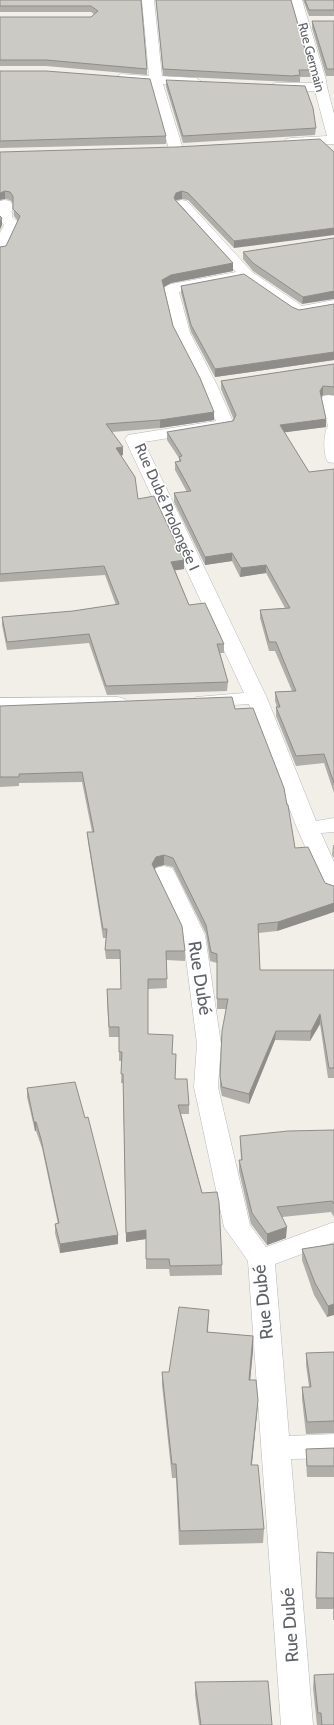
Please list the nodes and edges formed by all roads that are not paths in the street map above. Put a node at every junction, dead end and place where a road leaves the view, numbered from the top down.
1 (148, 0) edge
2 (296, 0) edge
3 (302, 22) junction
4 (318, 22) edge
5 (109, 77) edge
6 (334, 80) edge
7 (156, 81) junction
8 (212, 83) edge
9 (320, 84) junction
10 (264, 86) edge
11 (334, 139) edge
12 (279, 143) edge
13 (192, 148) edge
14 (161, 149) edge
15 (176, 149) junction
16 (5, 204) dead end
17 (182, 204) dead end
18 (0, 250) edge
19 (248, 275) junction
20 (334, 304) edge
21 (329, 400) dead end
22 (334, 423) edge
23 (334, 430) edge
24 (334, 458) edge
25 (257, 698) junction
26 (186, 701) edge
27 (138, 703) edge
28 (0, 704) edge
29 (334, 824) edge
30 (308, 828) junction
31 (164, 873) dead end
32 (334, 887) edge
33 (334, 1232) edge
34 (261, 1259) junction
35 (334, 1446) edge
36 (277, 1448) junction
37 (297, 1725) edge

1 - 7 street
2 - 3 street, Rue Germain
3 - 4 street
3 - 9 street, Rue Germain
5 - 7 street
6 - 9 street
7 - 8 street
7 - 15 street
9 - 10 street
9 - 11 street, Rue Germain
11 - 12 street
13 - 15 street
14 - 15 street
16 - 18 street
17 - 19 street
19 - 20 street
19 - 25 street, Rue Dubé Prolongée I
21 - 22 street
23 - 24 street
25 - 26 street
25 - 30 street, Rue Dubé Prolongée I
27 - 28 street
29 - 30 street
30 - 32 street, Rue Dubé Prolongée I
31 - 34 street, Rue Dubé
33 - 34 street
34 - 36 street, Rue Dubé
35 - 36 street
36 - 37 street, Rue Dubé

